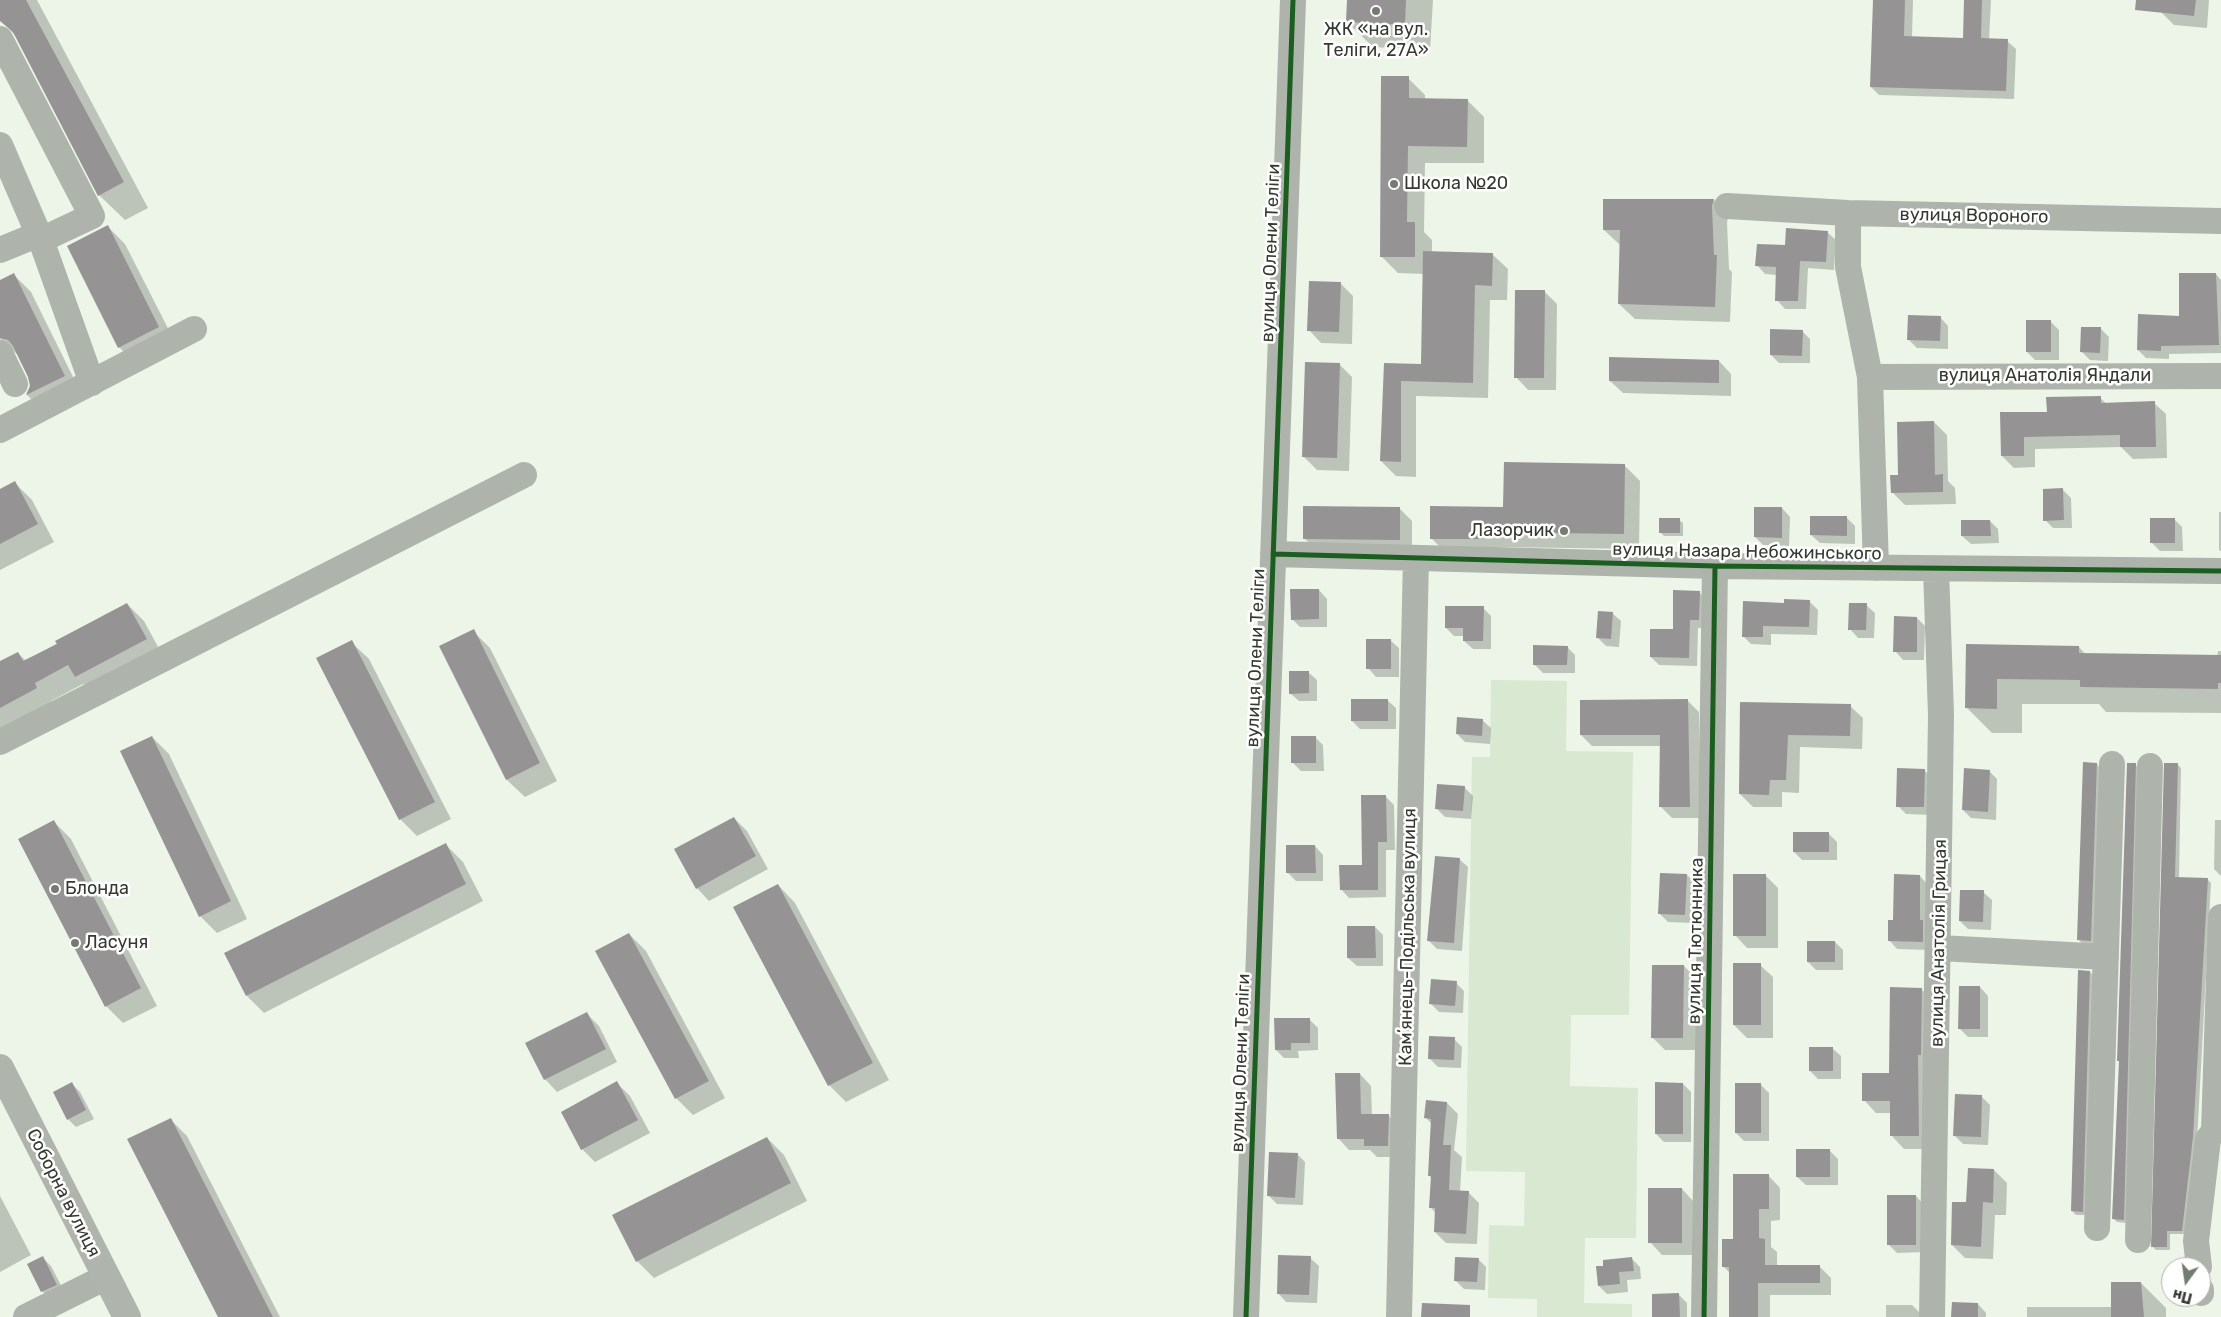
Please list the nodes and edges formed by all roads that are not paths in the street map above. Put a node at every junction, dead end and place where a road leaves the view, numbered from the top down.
1 (1293, 0) edge
2 (0, 39) edge
3 (0, 145) edge
4 (1727, 206) dead end
5 (1848, 213) junction
6 (2221, 221) edge
7 (40, 237) junction
8 (0, 250) edge
9 (194, 329) dead end
10 (0, 353) edge
11 (2221, 376) edge
12 (1870, 377) junction
13 (92, 383) junction
14 (16, 384) dead end
15 (0, 430) edge
16 (524, 475) dead end
17 (1273, 554) junction
18 (1416, 558) junction
19 (1715, 566) junction
20 (1876, 568) junction
21 (1936, 569) junction
22 (2221, 571) edge
23 (0, 742) edge
24 (2112, 764) dead end
25 (2150, 766) dead end
26 (2221, 917) edge
27 (1940, 948) junction
28 (2106, 957) junction
29 (2219, 1042) edge
30 (2102, 1066) junction
31 (0, 1068) edge
32 (2143, 1068) junction
33 (2097, 1228) dead end
34 (2138, 1240) dead end
35 (2198, 1257) edge
36 (106, 1277) junction
37 (26, 1317) edge
38 (127, 1317) edge
39 (1246, 1317) edge
40 (1399, 1317) edge
41 (1704, 1317) edge
42 (1932, 1317) edge

1 - 17 street, вулиця Олени Теліги
2 - 7 street
3 - 7 street
4 - 5 street, вулиця Вороного
5 - 6 street, вулиця Вороного
5 - 12 street
7 - 8 street
7 - 13 street
9 - 13 street
10 - 14 street
11 - 12 street, вулиця Анатолія Яндали
12 - 20 street
13 - 15 street
16 - 23 street
17 - 18 street, вулиця Назара Небожинського
17 - 39 street, вулиця Олени Теліги
18 - 19 street, вулиця Назара Небожинського
18 - 40 street, Камʼянець-Подільська вулиця
19 - 20 street, вулиця Назара Небожинського
19 - 41 street, вулиця Тютюнника
20 - 21 street, вулиця Назара Небожинського
21 - 22 street, вулиця Назара Небожинського
21 - 27 street, вулиця Анатолія Грицая
24 - 28 street
25 - 32 street
26 - 29 street
27 - 28 street
27 - 42 street, вулиця Анатолія Грицая
28 - 30 street
29 - 35 street
30 - 32 street
30 - 33 street
31 - 36 main road, Соборна вулиця
32 - 34 street
36 - 37 street
36 - 38 main road, Соборна вулиця

